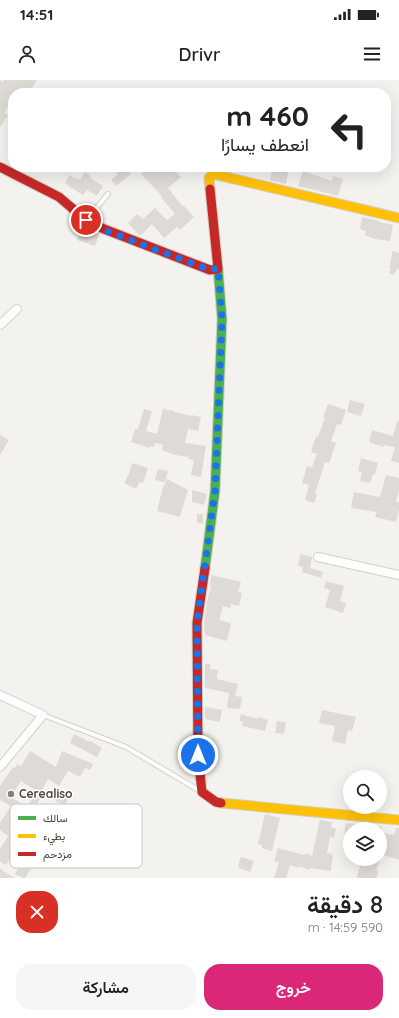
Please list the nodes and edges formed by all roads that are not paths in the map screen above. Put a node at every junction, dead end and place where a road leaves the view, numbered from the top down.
1 (10, 172) edge
2 (210, 172) edge
3 (214, 172) edge
4 (108, 194) dead end
5 (399, 218) edge
6 (86, 220) junction
7 (218, 268) junction
8 (17, 309) dead end
9 (0, 325) edge
10 (318, 557) dead end
11 (399, 575) edge
12 (0, 696) edge
13 (43, 715) junction
14 (0, 767) edge
15 (202, 792) junction
16 (399, 820) edge

1 - 6 street
2 - 7 street
3 - 5 street
4 - 6 lane
6 - 7 street
7 - 15 street
8 - 9 street
10 - 11 street
12 - 13 street
13 - 14 street
13 - 15 lane
15 - 16 street

